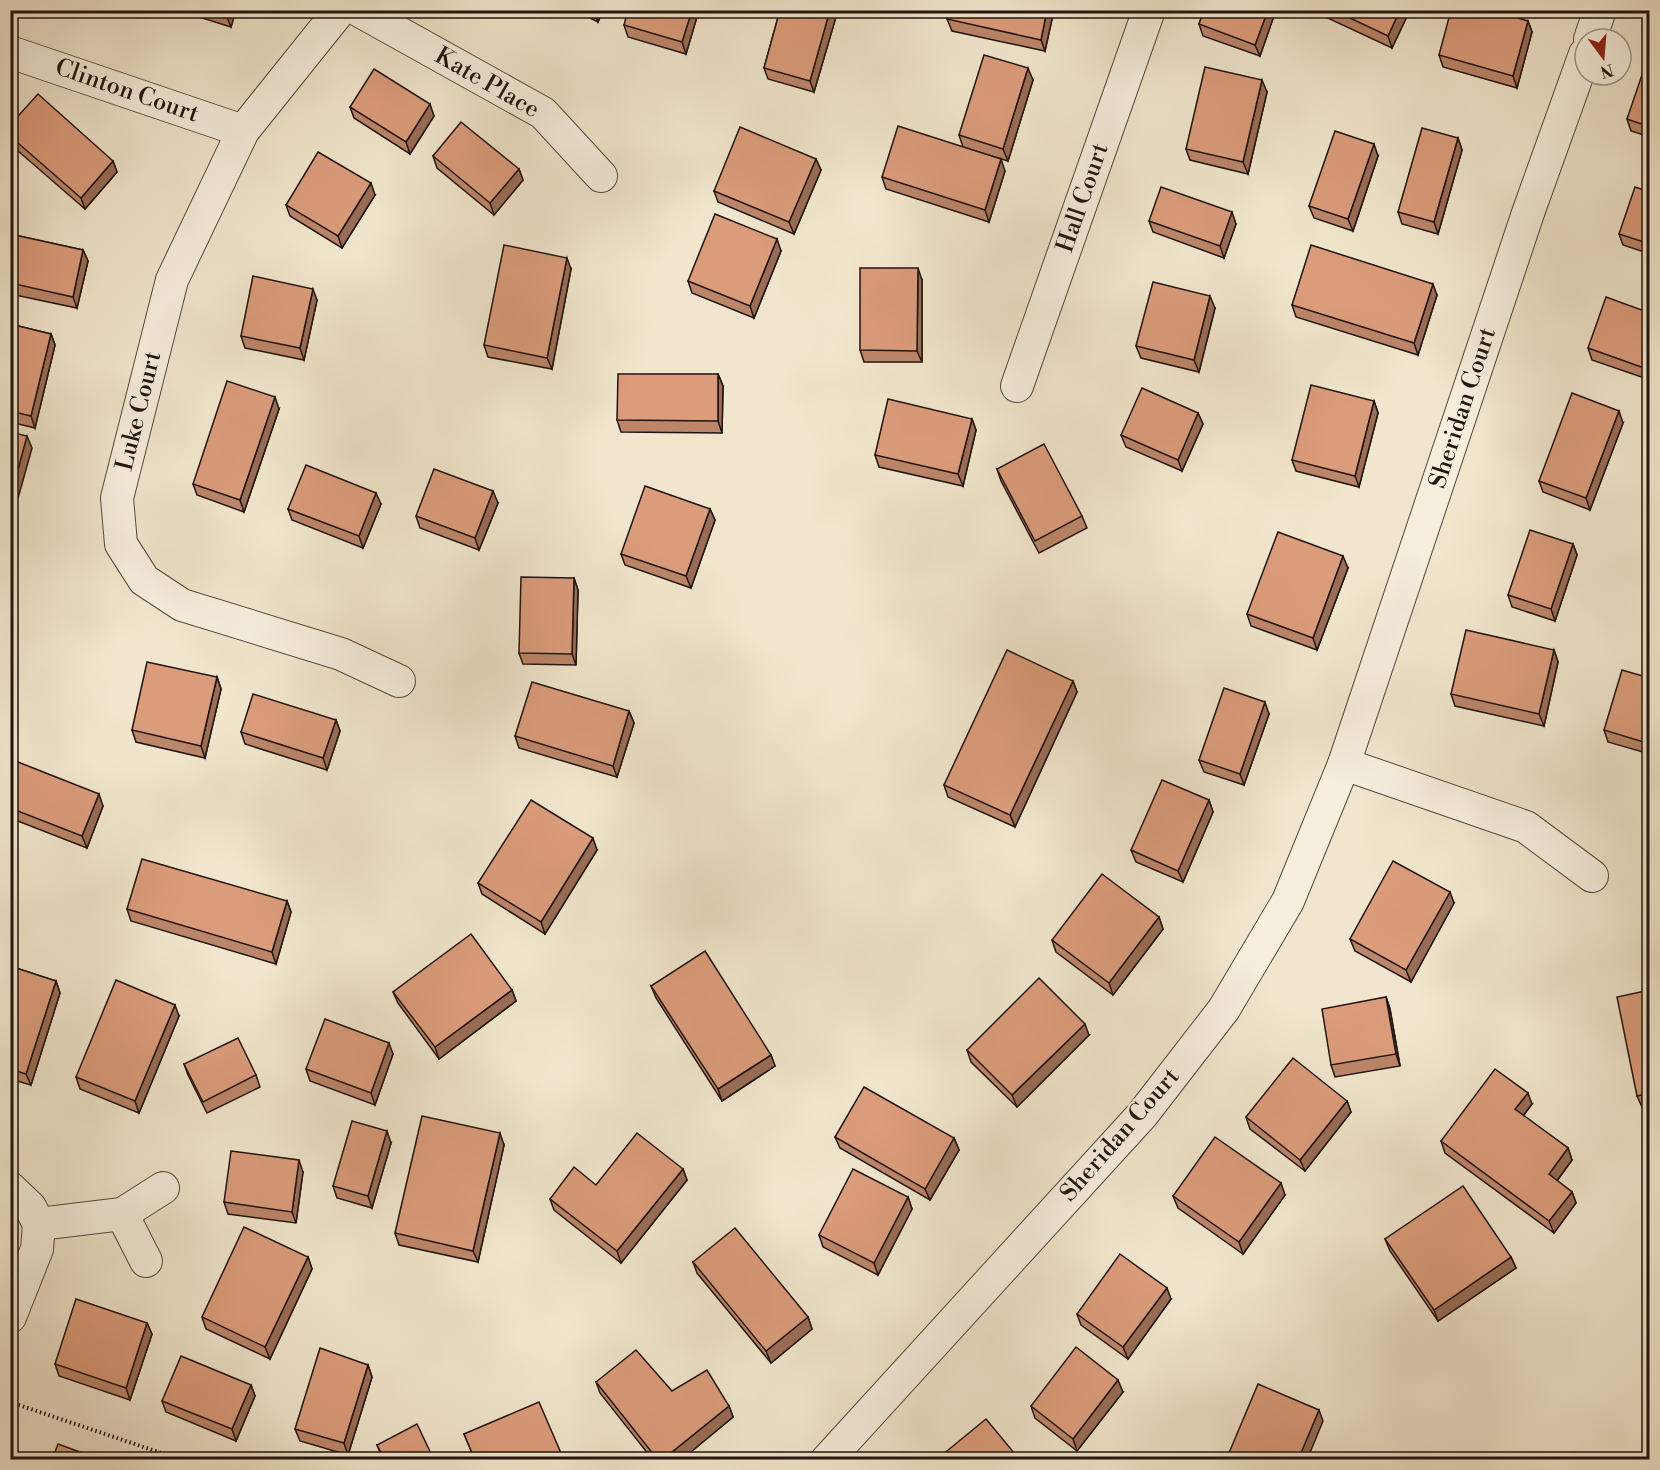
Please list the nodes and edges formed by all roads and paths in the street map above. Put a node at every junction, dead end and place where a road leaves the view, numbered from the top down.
1 (340, 10) edge
2 (358, 10) edge
3 (1149, 10) edge
4 (1600, 10) edge
5 (1594, 27) edge
6 (10, 52) edge
7 (1573, 87) edge
8 (243, 131) junction
9 (601, 176) dead end
10 (1017, 386) dead end
11 (399, 681) dead end
12 (1344, 764) junction
13 (1592, 876) dead end
14 (10, 1188) edge
15 (163, 1188) dead end
16 (122, 1214) junction
17 (39, 1224) junction
18 (146, 1261) dead end
19 (10, 1317) edge
20 (10, 1402) edge
21 (182, 1460) edge
22 (827, 1460) edge

1 - 8 street, Luke Court
2 - 9 street, Kate Place
3 - 10 street, Hall Court
4 - 5 street
6 - 8 street, Clinton Court
7 - 12 street, Sheridan Court
8 - 11 street, Luke Court
12 - 13 street
12 - 22 street, Sheridan Court
14 - 17 street
15 - 16 street
16 - 17 street
16 - 18 street
17 - 19 street
20 - 21 path

